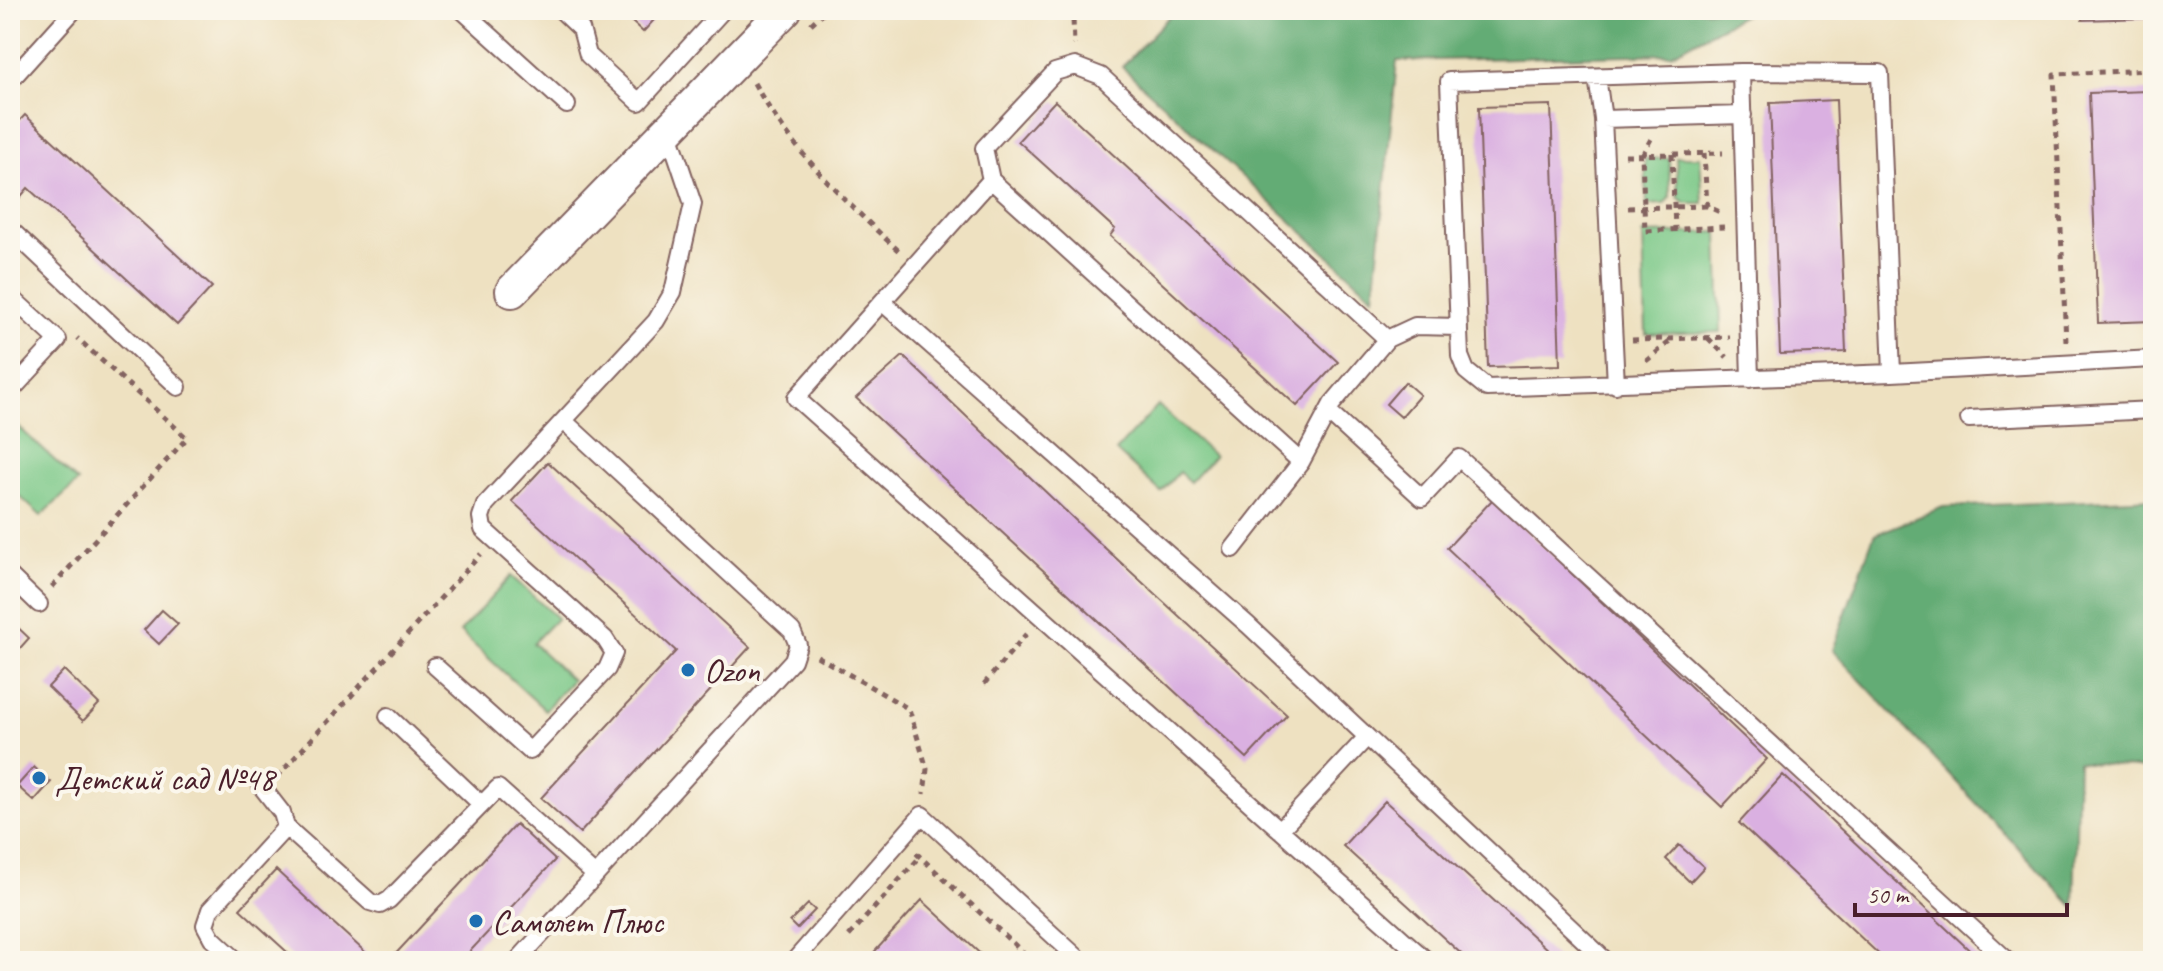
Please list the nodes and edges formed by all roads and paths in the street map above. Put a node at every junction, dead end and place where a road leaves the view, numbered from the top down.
1 (74, 10) edge
2 (462, 10) edge
3 (561, 10) edge
4 (723, 10) edge
5 (785, 10) edge
6 (1068, 10) edge
7 (740, 57) junction
8 (1075, 66) junction
9 (2153, 70) edge
10 (1741, 72) junction
11 (1597, 77) junction
12 (10, 81) edge
13 (567, 105) dead end
14 (1743, 115) junction
15 (1603, 119) junction
16 (669, 133) junction
17 (1653, 137) dead end
18 (1744, 152) junction
19 (1704, 153) junction
20 (1672, 154) junction
21 (1642, 155) junction
22 (1605, 156) junction
23 (991, 180) junction
24 (1707, 206) junction
25 (1674, 207) junction
26 (1643, 208) junction
27 (1608, 209) junction
28 (10, 229) edge
29 (1675, 230) junction
30 (914, 265) junction
31 (512, 291) dead end
32 (10, 296) edge
33 (882, 302) junction
34 (65, 327) dead end
35 (1459, 327) junction
36 (1749, 336) junction
37 (1387, 339) junction
38 (1615, 341) junction
39 (2153, 359) edge
40 (2067, 363) junction
41 (1892, 373) junction
42 (1750, 379) junction
43 (1616, 385) junction
44 (178, 387) dead end
45 (10, 392) edge
46 (2153, 410) edge
47 (1328, 412) junction
48 (1969, 419) dead end
49 (565, 422) junction
50 (1301, 462) junction
51 (495, 539) junction
52 (1233, 549) dead end
53 (10, 576) edge
54 (38, 603) joint
55 (1041, 617) junction
56 (798, 645) junction
57 (435, 666) dead end
58 (984, 684) dead end
59 (388, 716) dead end
60 (1367, 737) junction
61 (262, 789) joint
62 (481, 804) junction
63 (922, 815) junction
64 (286, 827) junction
65 (1280, 830) junction
66 (900, 838) junction
67 (920, 857) junction
68 (595, 875) junction
69 (847, 938) dead end
70 (237, 961) edge
71 (517, 961) edge
72 (794, 961) edge
73 (1032, 961) edge
74 (1081, 961) edge
75 (1427, 961) edge
76 (1606, 961) edge
77 (2008, 961) edge

1 - 12 lane
2 - 13 lane
3 - 4 lane
5 - 7 street
6 - 8 path
7 - 16 street
7 - 30 path
8 - 23 lane
8 - 37 lane
9 - 40 path
10 - 11 lane
10 - 14 lane
10 - 41 lane
11 - 15 lane
11 - 35 lane
14 - 15 lane
14 - 18 lane
15 - 22 lane
16 - 31 street
16 - 49 lane
17 - 21 path
18 - 19 path
18 - 36 lane
19 - 20 path
19 - 24 path
20 - 21 path
20 - 25 path
21 - 22 path
21 - 26 path
22 - 27 lane
23 - 30 lane
23 - 50 lane
24 - 25 path
24 - 29 path
25 - 26 path
25 - 29 path
26 - 27 path
26 - 29 path
27 - 38 lane
28 - 44 lane
30 - 33 lane
32 - 45 lane
33 - 55 lane
33 - 60 lane
34 - 54 path
35 - 37 lane
35 - 43 lane
36 - 38 path
36 - 42 lane
37 - 47 lane
38 - 43 lane
39 - 40 lane
40 - 41 lane
41 - 42 lane
42 - 43 lane
46 - 48 lane
47 - 50 lane
47 - 77 lane
49 - 51 lane
49 - 56 lane
50 - 52 lane
51 - 57 lane
51 - 61 path
53 - 54 lane
55 - 58 path
55 - 65 lane
56 - 63 path
56 - 68 lane
59 - 62 lane
60 - 65 lane
60 - 76 lane
61 - 64 lane
62 - 64 lane
62 - 68 lane
63 - 66 lane
63 - 74 lane
64 - 70 lane
65 - 75 lane
66 - 67 path
66 - 72 lane
67 - 69 path
67 - 73 path
68 - 71 lane

